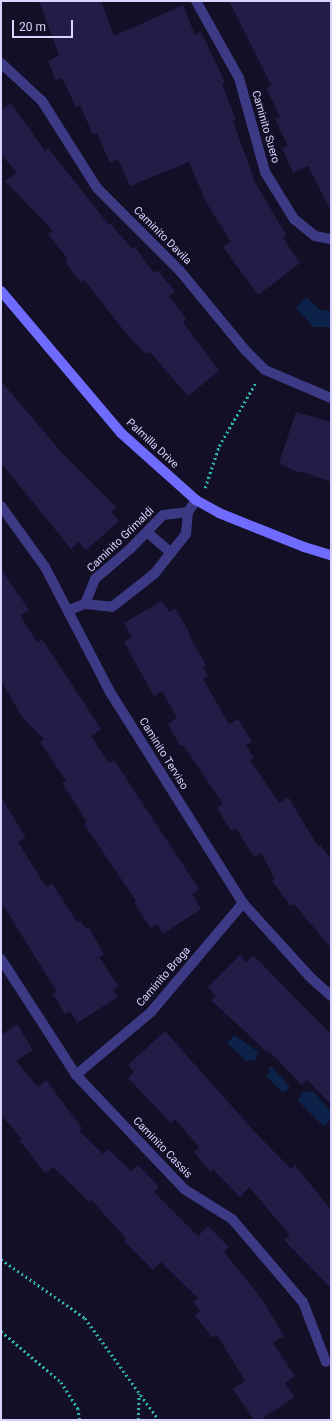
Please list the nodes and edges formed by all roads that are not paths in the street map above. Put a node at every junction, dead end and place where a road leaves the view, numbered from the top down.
1 (196, 1) edge
2 (1, 63) edge
3 (331, 239) edge
4 (1, 291) edge
5 (331, 398) edge
6 (198, 501) junction
7 (1, 506) edge
8 (188, 512) junction
9 (147, 532) junction
10 (171, 553) junction
11 (331, 555) edge
12 (85, 604) junction
13 (69, 610) junction
14 (243, 903) junction
15 (1, 959) edge
16 (331, 996) edge
17 (76, 1075) junction
18 (326, 1362) dead end

1 - 3 street, Caminito Suero
2 - 5 street, Caminito Davila
4 - 6 street, Palmilla Drive
6 - 8 street
6 - 11 street, Palmilla Drive
7 - 13 street, Caminito Terviso
8 - 9 street, Caminito Grimaldi
8 - 10 street
9 - 10 street
9 - 12 street, Caminito Grimaldi
10 - 12 street
12 - 13 street
13 - 14 street, Caminito Terviso
14 - 16 street, Caminito Terviso
14 - 17 street, Caminito Braga
15 - 17 street, Caminito Cassis
17 - 18 street, Caminito Cassis

